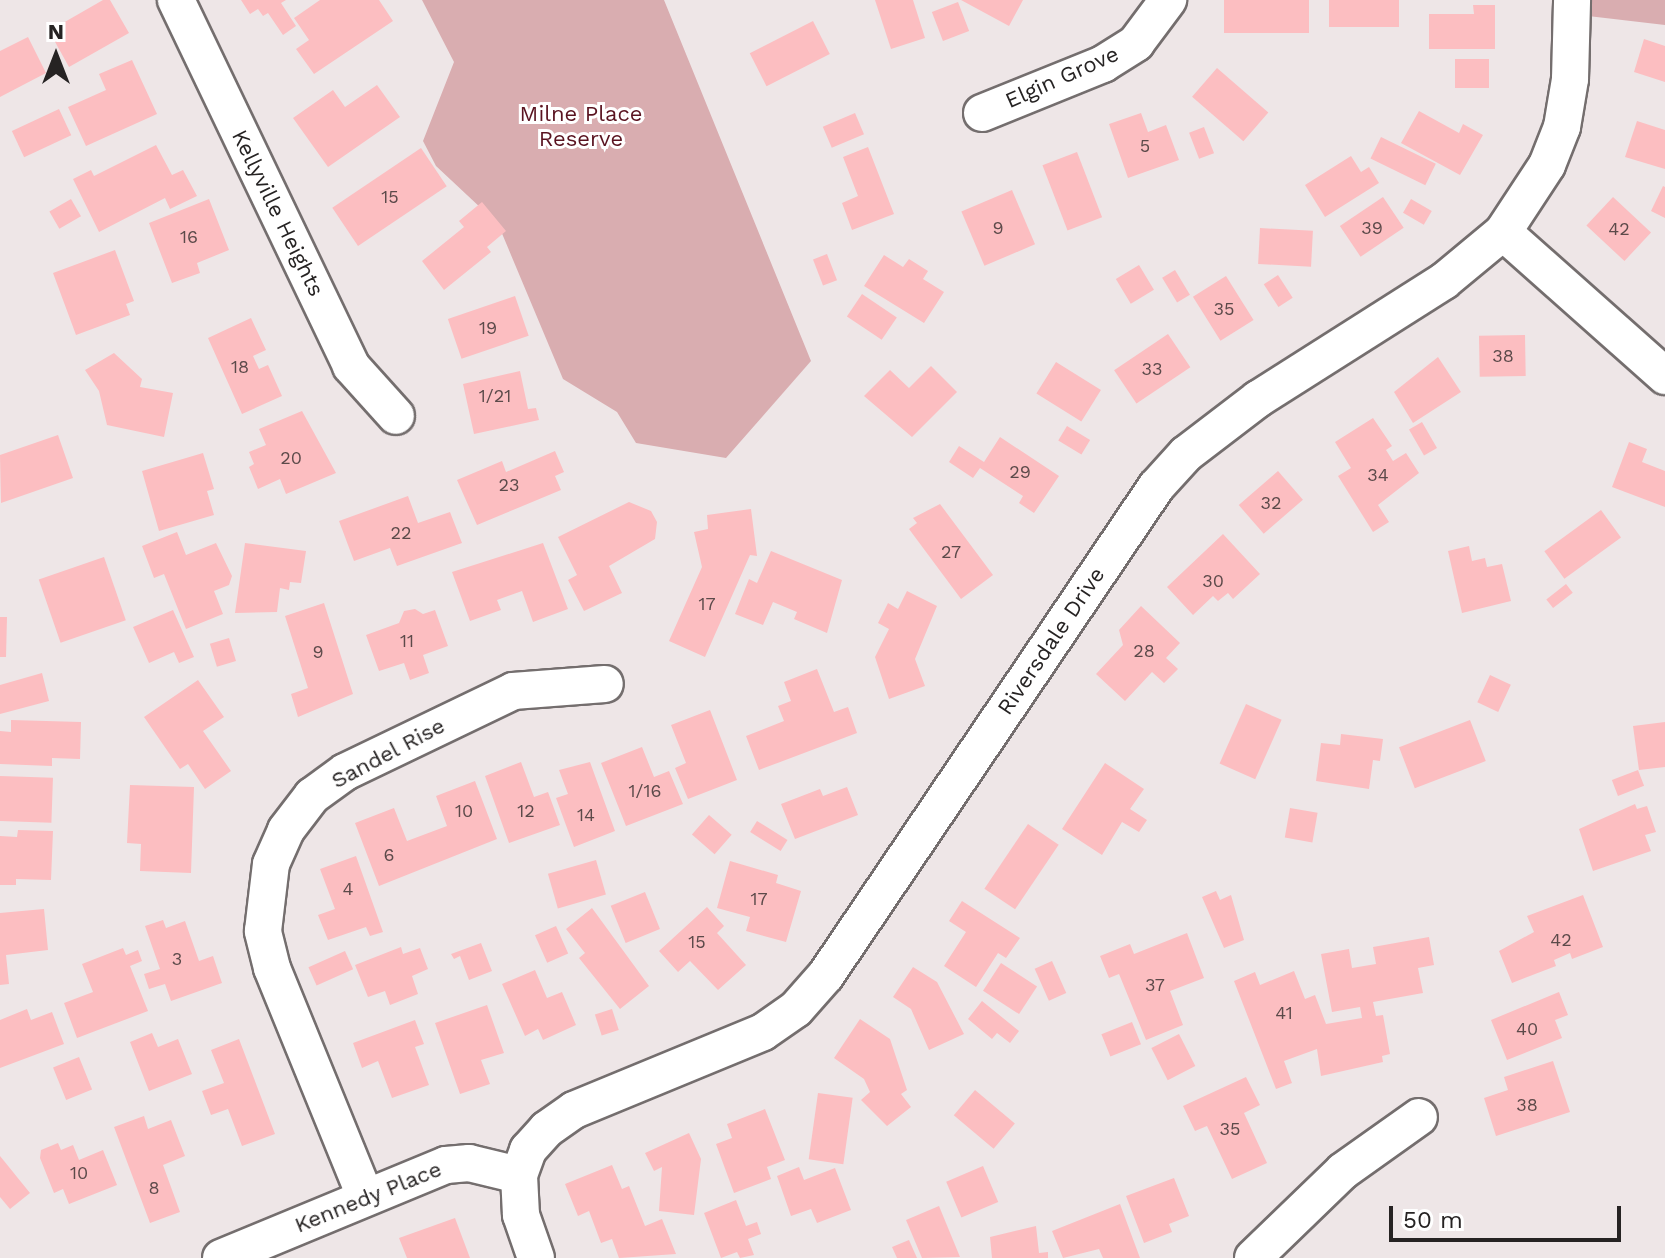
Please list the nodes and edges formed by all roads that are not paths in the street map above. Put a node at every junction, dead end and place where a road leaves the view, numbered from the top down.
1 (176, 0) edge
2 (1168, 0) edge
3 (1572, 0) edge
4 (982, 113) dead end
5 (1503, 232) junction
6 (1665, 376) edge
7 (396, 416) dead end
8 (605, 684) dead end
9 (1419, 1117) dead end
10 (519, 1175) junction
11 (365, 1196) junction
12 (221, 1258) edge
13 (536, 1258) edge
14 (1253, 1258) edge

1 - 7 street, Kellyville Heights
2 - 4 street, Elgin Grove
3 - 5 street, Riversdale Drive
5 - 6 street
5 - 10 street, Riversdale Drive
8 - 11 street, Sandel Rise
9 - 14 street
10 - 11 street, Kennedy Place
10 - 13 street
11 - 12 street, Kennedy Place

